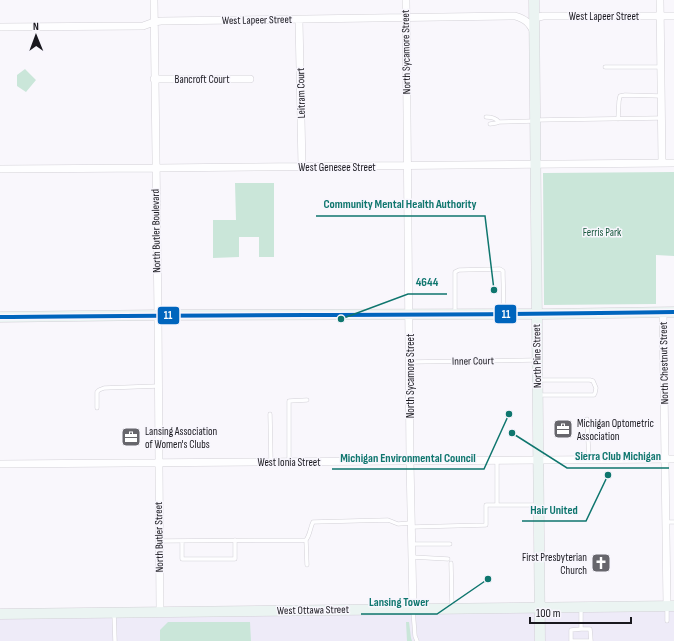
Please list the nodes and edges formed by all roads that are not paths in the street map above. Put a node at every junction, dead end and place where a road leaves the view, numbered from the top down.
1 (154, 0) edge
2 (406, 0) edge
3 (534, 0) edge
4 (660, 0) edge
5 (660, 16) junction
6 (674, 16) edge
7 (406, 18) junction
8 (534, 18) junction
9 (300, 20) junction
10 (154, 22) junction
11 (0, 27) edge
12 (534, 32) junction
13 (605, 67) dead end
14 (660, 67) junction
15 (154, 79) junction
16 (250, 79) dead end
17 (661, 96) junction
18 (486, 117) dead end
19 (661, 118) junction
20 (618, 119) junction
21 (535, 120) junction
22 (499, 122) junction
23 (490, 124) dead end
24 (662, 163) junction
25 (674, 163) edge
26 (536, 165) junction
27 (408, 166) junction
28 (302, 167) junction
29 (156, 168) junction
30 (0, 169) edge
31 (663, 312) junction
32 (674, 312) edge
33 (455, 314) junction
34 (504, 314) junction
35 (536, 314) junction
36 (158, 315) junction
37 (409, 315) junction
38 (0, 317) edge
39 (536, 360) junction
40 (410, 362) junction
41 (537, 380) junction
42 (158, 386) junction
43 (537, 395) junction
44 (307, 400) dead end
45 (97, 408) dead end
46 (270, 414) dead end
47 (587, 419) dead end
48 (665, 459) junction
49 (674, 459) edge
50 (496, 460) junction
51 (538, 460) junction
52 (589, 460) junction
53 (410, 461) junction
54 (271, 462) junction
55 (289, 462) junction
56 (158, 463) junction
57 (0, 464) edge
58 (538, 504) junction
59 (497, 505) junction
60 (665, 522) junction
61 (674, 522) edge
62 (412, 525) junction
63 (235, 540) junction
64 (306, 540) junction
65 (159, 541) junction
66 (182, 541) junction
67 (412, 544) junction
68 (450, 544) dead end
69 (412, 557) junction
70 (448, 559) dead end
71 (451, 563) dead end
72 (307, 565) dead end
73 (670, 606) edge
74 (581, 607) junction
75 (452, 608) junction
76 (539, 608) junction
77 (413, 609) junction
78 (114, 612) junction
79 (160, 612) junction
80 (0, 614) edge
81 (667, 621) dead end
82 (581, 629) junction
83 (115, 641) edge
84 (417, 641) edge
85 (540, 641) edge

1 - 10 street, North Butler Boulevard
2 - 7 street, North Sycamore Street
3 - 8 street, North Pine Street
4 - 5 street
5 - 6 street, West Lapeer Street
5 - 8 street, West Lapeer Street
5 - 14 street
7 - 9 street, West Lapeer Street
7 - 12 street, West Lapeer Street
7 - 27 street, North Sycamore Street
8 - 12 street, North Pine Street
9 - 10 street, West Lapeer Street
9 - 28 street, Leitram Court
10 - 11 street, West Lapeer Street
10 - 15 street, North Butler Boulevard
12 - 21 street, North Pine Street
13 - 14 lane
14 - 17 street
15 - 16 street, Bancroft Court
15 - 29 street, North Butler Boulevard
17 - 19 street
17 - 20 lane
18 - 22 lane
19 - 20 lane
19 - 24 street
20 - 21 lane
21 - 22 lane
21 - 26 street, North Pine Street
22 - 23 lane
24 - 25 street, West Genesee Street
24 - 26 street, West Genesee Street
26 - 27 street, West Genesee Street
26 - 35 street, North Pine Street
27 - 28 street, West Genesee Street
27 - 37 street, North Sycamore Street
28 - 29 street, West Genesee Street
29 - 30 street, West Genesee Street
29 - 36 street, North Butler Boulevard
31 - 32 street
31 - 35 street
31 - 48 street, North Chestnut Street
33 - 34 street
33 - 34 lane
33 - 37 street
34 - 35 street
35 - 39 street, North Pine Street
36 - 37 street
36 - 38 street
36 - 42 street, North Butler Boulevard
37 - 40 street, North Sycamore Street
39 - 40 lane, Inner Court
39 - 41 street, North Pine Street
40 - 53 street, North Sycamore Street
41 - 43 street, North Pine Street
41 - 43 lane
42 - 45 lane
42 - 56 street, North Butler Boulevard
43 - 51 street, North Pine Street
44 - 55 lane
46 - 54 lane
47 - 52 lane
48 - 49 street, West Ionia Street
48 - 52 street, West Ionia Street
48 - 60 street, North Chestnut Street
50 - 51 street, West Ionia Street
50 - 53 street, West Ionia Street
50 - 59 lane
51 - 52 street, West Ionia Street
51 - 58 street, North Pine Street
53 - 55 street, West Ionia Street
53 - 62 street, North Sycamore Street
54 - 55 street, West Ionia Street
54 - 56 street, West Ionia Street
56 - 57 street, West Ionia Street
56 - 65 street, North Butler Street
58 - 59 lane
58 - 76 street, North Pine Street
59 - 62 lane
60 - 61 lane
60 - 73 street, North Chestnut Street
62 - 64 lane
62 - 67 street, North Sycamore Street
63 - 64 lane
63 - 66 lane
63 - 66 lane
64 - 72 lane
65 - 66 lane
65 - 79 street, North Butler Street
67 - 68 lane
67 - 69 street, North Sycamore Street
69 - 70 lane
69 - 77 street, North Sycamore Street
71 - 75 lane
73 - 74 street, West Ottawa Street
73 - 81 lane
74 - 76 street, West Ottawa Street
74 - 82 lane
75 - 76 street, West Ottawa Street
75 - 77 street, West Ottawa Street
76 - 85 street, North Pine Street
77 - 79 street, West Ottawa Street
77 - 84 lane
78 - 79 street, West Ottawa Street
78 - 80 street, West Ottawa Street
78 - 83 lane
82 - 82 lane

